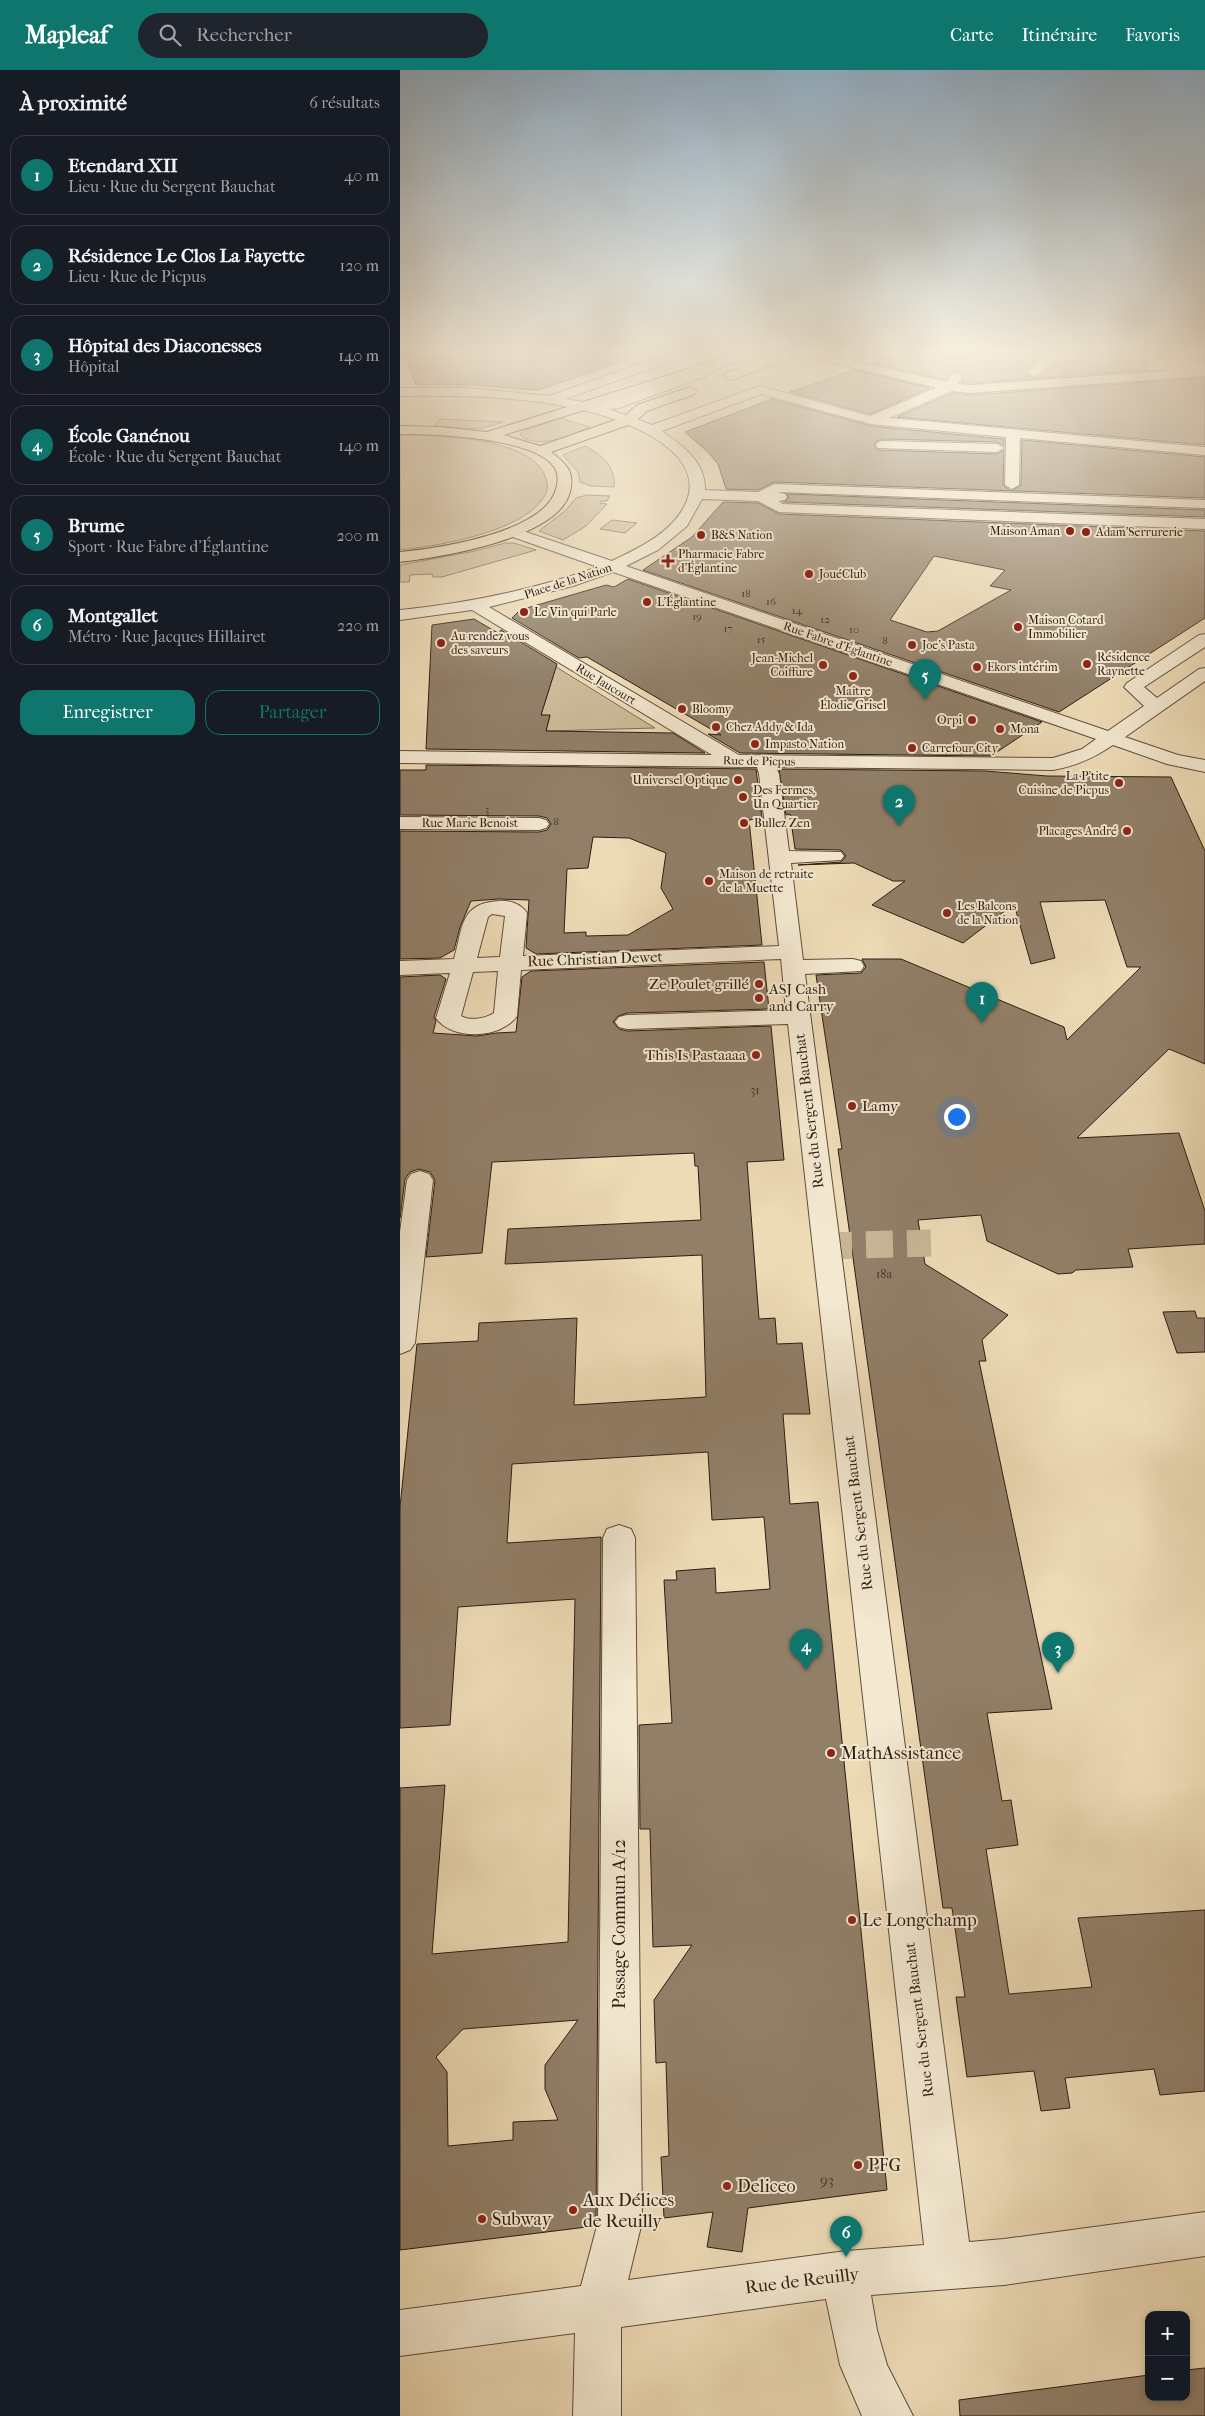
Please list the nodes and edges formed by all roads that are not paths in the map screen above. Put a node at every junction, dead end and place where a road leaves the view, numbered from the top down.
1 (555, 463) edge
2 (690, 463) edge
3 (1013, 463) edge
4 (1012, 485) dead end
5 (697, 494) junction
6 (762, 496) junction
7 (1205, 504) edge
8 (1205, 513) edge
9 (1205, 524) edge
10 (512, 532) junction
11 (400, 557) edge
12 (613, 566) junction
13 (476, 606) junction
14 (400, 615) edge
15 (1205, 639) edge
16 (1205, 673) edge
17 (1156, 708) junction
18 (1111, 738) junction
19 (400, 758) edge
20 (764, 761) junction
21 (737, 762) junction
22 (1199, 766) edge
23 (400, 822) edge
24 (539, 824) dead end
25 (834, 856) dead end
26 (780, 858) junction
27 (792, 959) junction
28 (511, 963) junction
29 (463, 965) junction
30 (853, 966) dead end
31 (400, 968) edge
32 (798, 1016) junction
33 (627, 1022) dead end
34 (420, 1180) dead end
35 (400, 1343) edge
36 (619, 1538) dead end
37 (1205, 2234) edge
38 (949, 2266) junction
39 (846, 2274) junction
40 (598, 2307) junction
41 (400, 2332) edge
42 (597, 2416) edge
43 (889, 2416) edge

1 - 10 main road
2 - 5 street
3 - 4 street
5 - 6 street
5 - 12 street, Place de la Nation
6 - 7 street
6 - 8 street
6 - 9 street
10 - 11 main road
10 - 12 street, Rue Fabre d'Églantine
12 - 13 street, Place de la Nation
12 - 18 street, Rue Fabre d'Églantine
13 - 14 street, Place de la Nation
13 - 21 street, Rue Jaucourt
15 - 17 street
16 - 17 street, Rue de Picpus
17 - 18 street, Rue de Picpus
18 - 20 street, Rue de Picpus
18 - 22 street, Rue Fabre d'Églantine
19 - 21 street, Rue de Picpus
20 - 21 street, Rue de Picpus
20 - 26 street, Rue du Sergent Bauchat
23 - 24 street, Rue Marie Benoist
25 - 26 street
26 - 27 street, Rue du Sergent Bauchat
27 - 28 street, Rue Christian Dewet
27 - 30 street, Rue Christian Dewet
27 - 32 street, Rue du Sergent Bauchat
28 - 29 street, Rue Christian Dewet
28 - 29 street
28 - 29 street
29 - 31 street, Rue Christian Dewet
32 - 33 street
32 - 38 street, Rue du Sergent Bauchat
34 - 35 street
36 - 40 street, Passage Commun A/12
37 - 38 street, Rue de Reuilly
38 - 39 street, Rue de Reuilly
39 - 40 street, Rue de Reuilly
39 - 43 street
40 - 41 street, Rue de Reuilly
40 - 42 street, Passage Commun A/12

